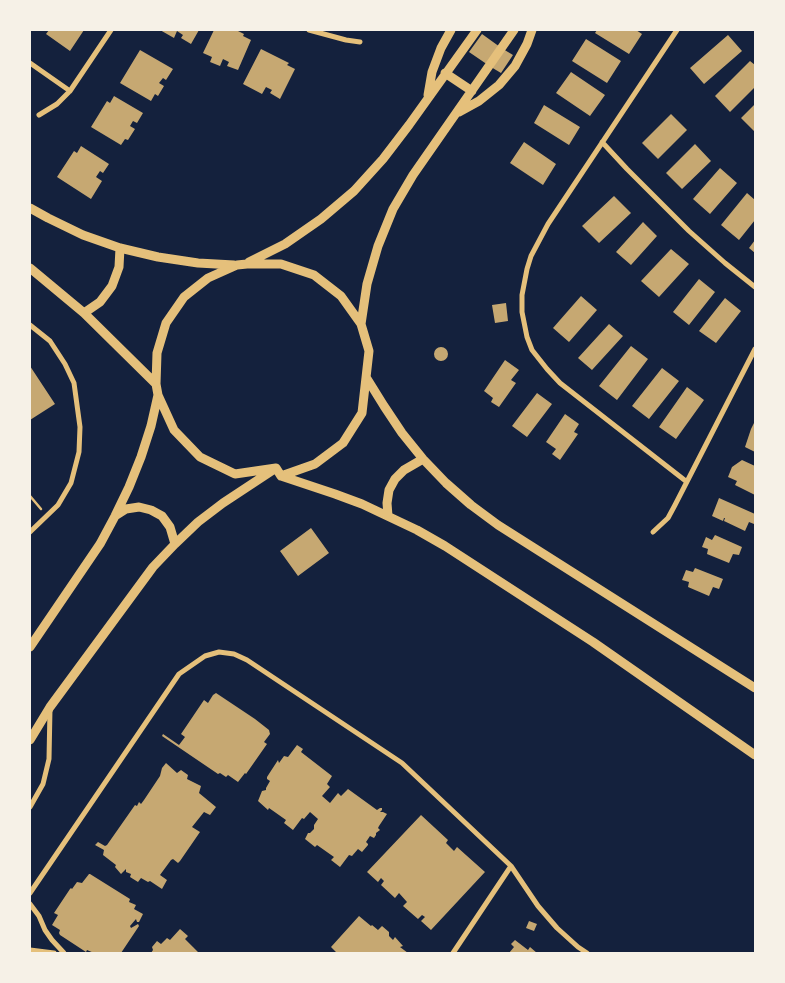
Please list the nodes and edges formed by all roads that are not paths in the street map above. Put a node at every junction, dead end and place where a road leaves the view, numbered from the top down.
1 (111, 30) edge
2 (309, 30) edge
3 (451, 30) edge
4 (477, 30) edge
5 (514, 30) edge
6 (532, 30) edge
7 (676, 30) edge
8 (360, 42) dead end
9 (30, 64) edge
10 (445, 73) junction
11 (70, 91) junction
12 (472, 91) junction
13 (428, 98) junction
14 (457, 114) junction
15 (38, 115) dead end
16 (602, 142) junction
17 (30, 208) edge
18 (120, 248) junction
19 (247, 264) junction
20 (237, 265) junction
21 (30, 268) edge
22 (755, 287) edge
23 (84, 314) junction
24 (30, 324) edge
25 (360, 324) junction
26 (755, 349) edge
27 (366, 377) junction
28 (156, 384) junction
29 (158, 395) junction
30 (423, 459) junction
31 (278, 472) junction
32 (687, 482) junction
33 (115, 516) junction
34 (388, 516) junction
35 (30, 532) edge
36 (653, 532) dead end
37 (175, 544) junction
38 (30, 647) edge
39 (755, 688) edge
40 (50, 707) junction
41 (30, 740) edge
42 (755, 755) edge
43 (30, 807) edge
44 (511, 866) junction
45 (30, 893) edge
46 (30, 904) edge
47 (30, 950) edge
48 (54, 953) edge
49 (64, 953) edge
50 (453, 953) edge
51 (587, 953) edge

1 - 11 street
2 - 8 street
3 - 13 street
4 - 10 street
5 - 12 street
6 - 14 street
7 - 16 street
9 - 11 street
10 - 12 street
10 - 13 street
11 - 15 street
12 - 14 street
13 - 19 street
14 - 25 street
16 - 22 street
16 - 32 street
17 - 18 street
18 - 20 street
18 - 23 street
19 - 20 street
19 - 25 street
20 - 28 street
21 - 23 street
23 - 28 street
24 - 35 street
25 - 27 street
26 - 32 street
27 - 30 street
27 - 31 street
28 - 29 street
29 - 31 street
29 - 33 street
30 - 34 street
30 - 39 street
31 - 34 street
31 - 37 street
32 - 36 street
33 - 37 street
33 - 38 street
34 - 42 street
37 - 40 street
40 - 41 street
40 - 43 street
44 - 45 street
44 - 50 street
44 - 51 street
46 - 49 street
47 - 48 street

